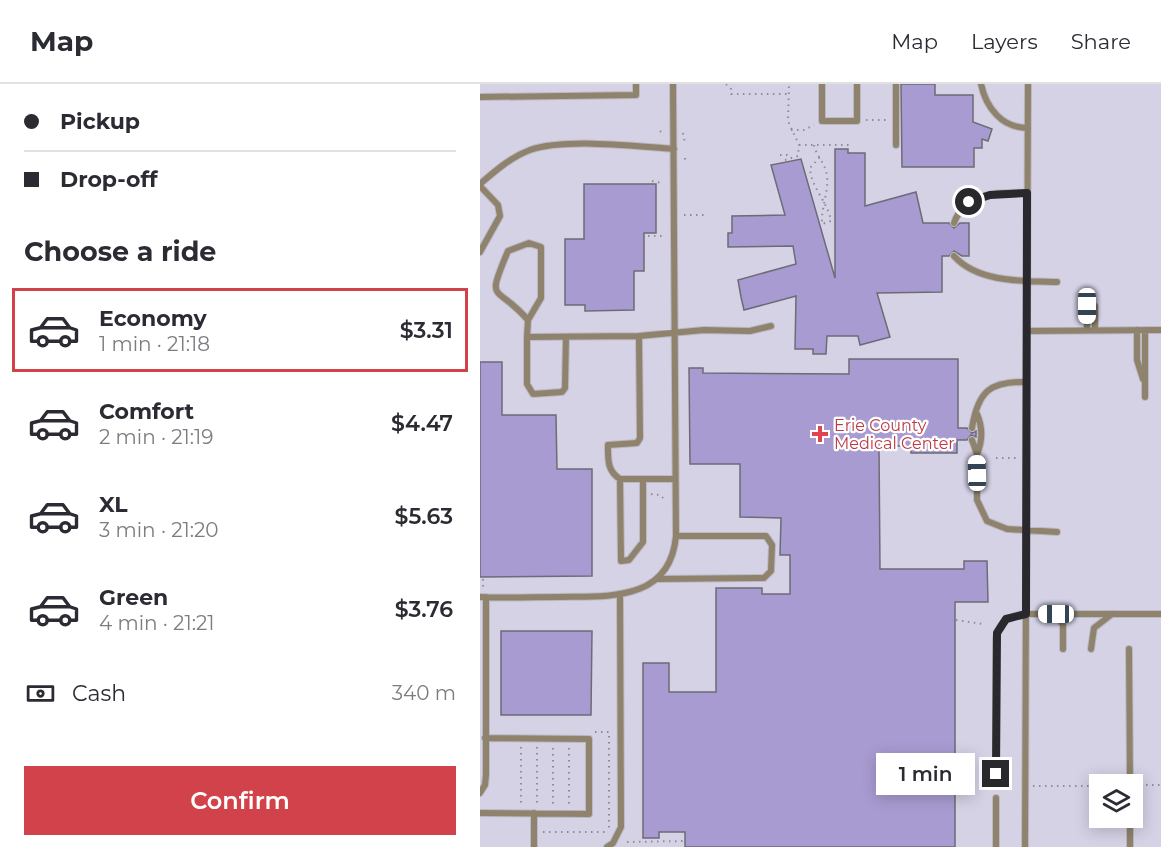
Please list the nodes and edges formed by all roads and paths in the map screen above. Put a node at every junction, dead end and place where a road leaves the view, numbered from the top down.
1 (636, 84) edge
2 (673, 84) edge
3 (726, 84) edge
4 (789, 84) edge
5 (822, 84) edge
6 (857, 84) edge
7 (896, 84) edge
8 (981, 84) edge
9 (1028, 84) edge
10 (789, 94) junction
11 (480, 97) edge
12 (865, 120) dead end
13 (890, 120) dead end
14 (815, 124) dead end
15 (1028, 128) junction
16 (790, 130) junction
17 (685, 133) dead end
18 (685, 143) dead end
19 (799, 145) junction
20 (814, 145) junction
21 (850, 145) dead end
22 (896, 145) dead end
23 (674, 148) junction
24 (780, 155) dead end
25 (820, 157) junction
26 (790, 158) junction
27 (785, 160) dead end
28 (652, 181) dead end
29 (663, 182) dead end
30 (480, 185) edge
31 (1027, 193) junction
32 (824, 201) junction
33 (681, 215) dead end
34 (708, 215) dead end
35 (954, 223) dead end
36 (648, 236) dead end
37 (664, 236) dead end
38 (480, 252) edge
39 (954, 256) dead end
40 (1027, 281) junction
41 (1057, 282) dead end
42 (528, 320) junction
43 (771, 326) dead end
44 (1027, 330) junction
45 (1087, 330) junction
46 (1095, 330) junction
47 (1137, 330) junction
48 (1145, 330) junction
49 (1161, 330) edge
50 (674, 332) junction
51 (639, 336) junction
52 (527, 337) junction
53 (566, 337) junction
54 (1027, 382) junction
55 (1145, 383) junction
56 (1145, 397) dead end
57 (977, 414) junction
58 (972, 428) dead end
59 (972, 440) dead end
60 (976, 454) junction
61 (996, 458) dead end
62 (1017, 458) dead end
63 (620, 479) junction
64 (675, 479) junction
65 (643, 480) junction
66 (647, 494) dead end
67 (668, 506) dead end
68 (1026, 530) junction
69 (1057, 532) dead end
70 (676, 536) junction
71 (483, 579) dead end
72 (657, 579) junction
73 (483, 587) dead end
74 (620, 596) junction
75 (483, 597) edge
76 (1026, 614) junction
77 (1056, 614) junction
78 (1112, 614) junction
79 (1161, 614) edge
80 (957, 620) dead end
81 (983, 624) dead end
82 (1063, 649) dead end
83 (1091, 649) dead end
84 (1129, 649) dead end
85 (594, 732) dead end
86 (485, 738) junction
87 (569, 747) dead end
88 (521, 748) dead end
89 (537, 748) dead end
90 (553, 748) dead end
91 (996, 774) dead end
92 (1131, 774) edge
93 (1143, 785) edge
94 (1161, 785) edge
95 (1029, 786) dead end
96 (1089, 786) edge
97 (480, 793) edge
98 (996, 798) dead end
99 (569, 804) dead end
100 (521, 805) dead end
101 (537, 805) dead end
102 (553, 805) dead end
103 (480, 813) edge
104 (534, 813) junction
105 (1130, 828) edge
106 (540, 832) dead end
107 (684, 841) dead end
108 (627, 842) dead end
109 (633, 842) junction
110 (534, 847) edge
111 (609, 847) edge
112 (633, 847) edge
113 (996, 847) edge
114 (1025, 847) edge
115 (1130, 847) edge

1 - 11 lane
2 - 23 lane
3 - 10 path
4 - 10 path
5 - 6 lane
7 - 22 lane
8 - 15 lane
9 - 15 lane
10 - 16 path
12 - 13 path
14 - 16 path
15 - 31 lane
16 - 19 path
17 - 18 path
19 - 20 path
19 - 26 path
20 - 21 path
20 - 25 path
23 - 30 lane
23 - 50 lane
24 - 26 path
25 - 32 path
25 - 32 path
26 - 27 path
28 - 29 path
30 - 38 lane
31 - 35 lane
31 - 40 lane
32 - 32 path
33 - 34 path
36 - 37 path
39 - 40 lane
40 - 41 lane
40 - 44 lane
42 - 42 lane
42 - 52 lane
43 - 50 lane
44 - 45 lane
44 - 54 lane
45 - 46 lane
45 - 46 lane
46 - 47 lane
47 - 48 lane
47 - 55 lane
48 - 49 lane
48 - 55 lane
50 - 51 lane
50 - 64 lane
51 - 53 lane
51 - 63 lane
52 - 53 lane
52 - 53 lane
54 - 57 lane
54 - 68 lane
55 - 56 lane
57 - 58 lane
57 - 60 lane
59 - 60 lane
60 - 68 lane
61 - 62 path
63 - 65 lane
63 - 65 lane
64 - 65 lane
64 - 70 lane
66 - 67 path
68 - 69 lane
68 - 76 lane
70 - 72 lane
70 - 72 lane
71 - 73 path
72 - 74 lane
74 - 75 lane
74 - 111 lane
75 - 86 lane
76 - 77 lane
76 - 91 lane
76 - 114 lane
77 - 78 lane
77 - 82 lane
78 - 79 lane
78 - 83 lane
80 - 81 path
84 - 92 lane
85 - 106 path
86 - 97 lane
86 - 104 lane
87 - 99 path
88 - 100 path
89 - 101 path
90 - 102 path
93 - 94 path
95 - 96 path
98 - 113 lane
103 - 104 lane
104 - 110 lane
105 - 115 lane
107 - 109 path
108 - 109 path
109 - 112 path

